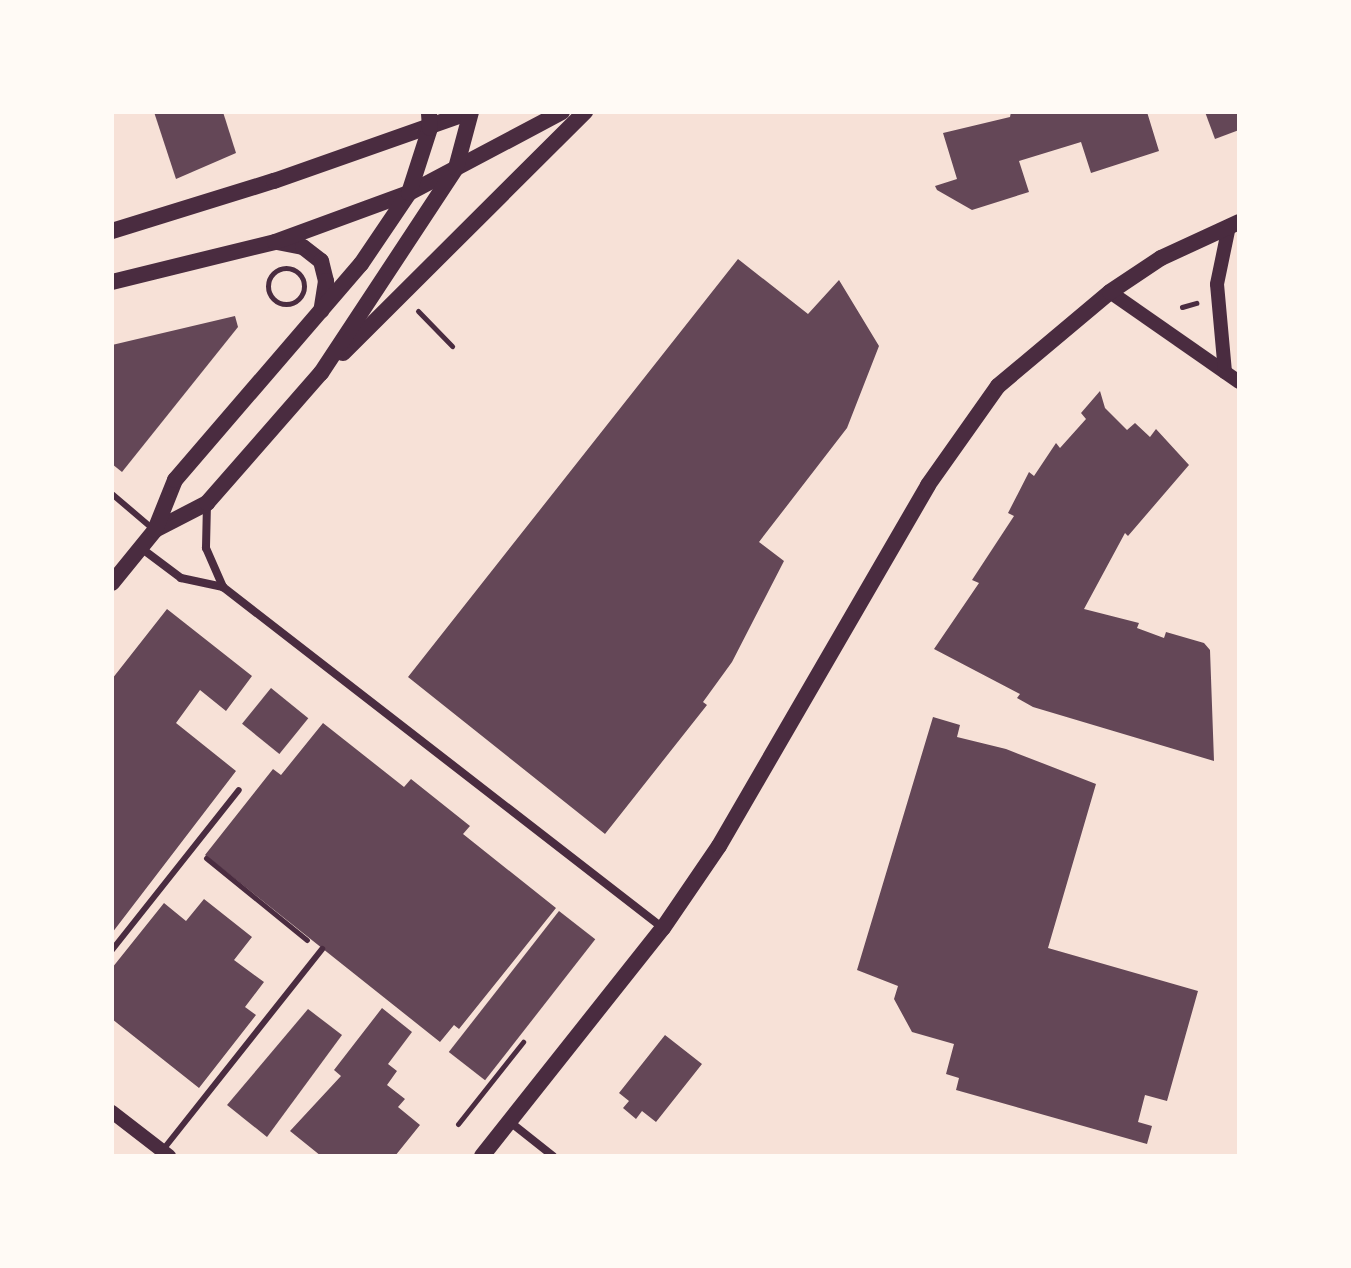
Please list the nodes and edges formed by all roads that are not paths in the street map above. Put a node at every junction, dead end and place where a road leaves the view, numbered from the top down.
1 (470, 112) edge
2 (562, 112) edge
3 (585, 112) edge
4 (430, 120) edge
5 (456, 168) junction
6 (409, 193) junction
7 (1234, 224) edge
8 (112, 231) edge
9 (275, 242) junction
10 (112, 282) edge
11 (1110, 292) junction
12 (321, 311) junction
13 (1225, 372) junction
14 (321, 373) junction
15 (1239, 382) edge
16 (112, 494) edge
17 (207, 503) junction
18 (155, 530) junction
19 (141, 547) junction
20 (112, 583) edge
21 (223, 587) junction
22 (239, 790) dead end
23 (663, 928) junction
24 (322, 949) dead end
25 (112, 950) edge
26 (112, 1112) edge
27 (510, 1122) junction
28 (165, 1153) edge
29 (482, 1156) edge
30 (553, 1156) edge

1 - 4 main road
1 - 5 main road
2 - 5 main road
3 - 14 main road
4 - 6 main road
4 - 8 main road
5 - 6 main road
5 - 14 main road
6 - 9 main road
6 - 12 main road
7 - 11 main road
7 - 13 street
9 - 10 main road
9 - 12 main road
11 - 13 street
11 - 23 main road
12 - 18 main road
13 - 15 street
14 - 17 main road
16 - 18 lane
17 - 18 main road
17 - 21 street
18 - 19 main road
19 - 20 main road
19 - 21 street
21 - 23 street
22 - 25 lane
23 - 27 main road
24 - 28 lane
26 - 28 street
27 - 29 main road
27 - 30 street

